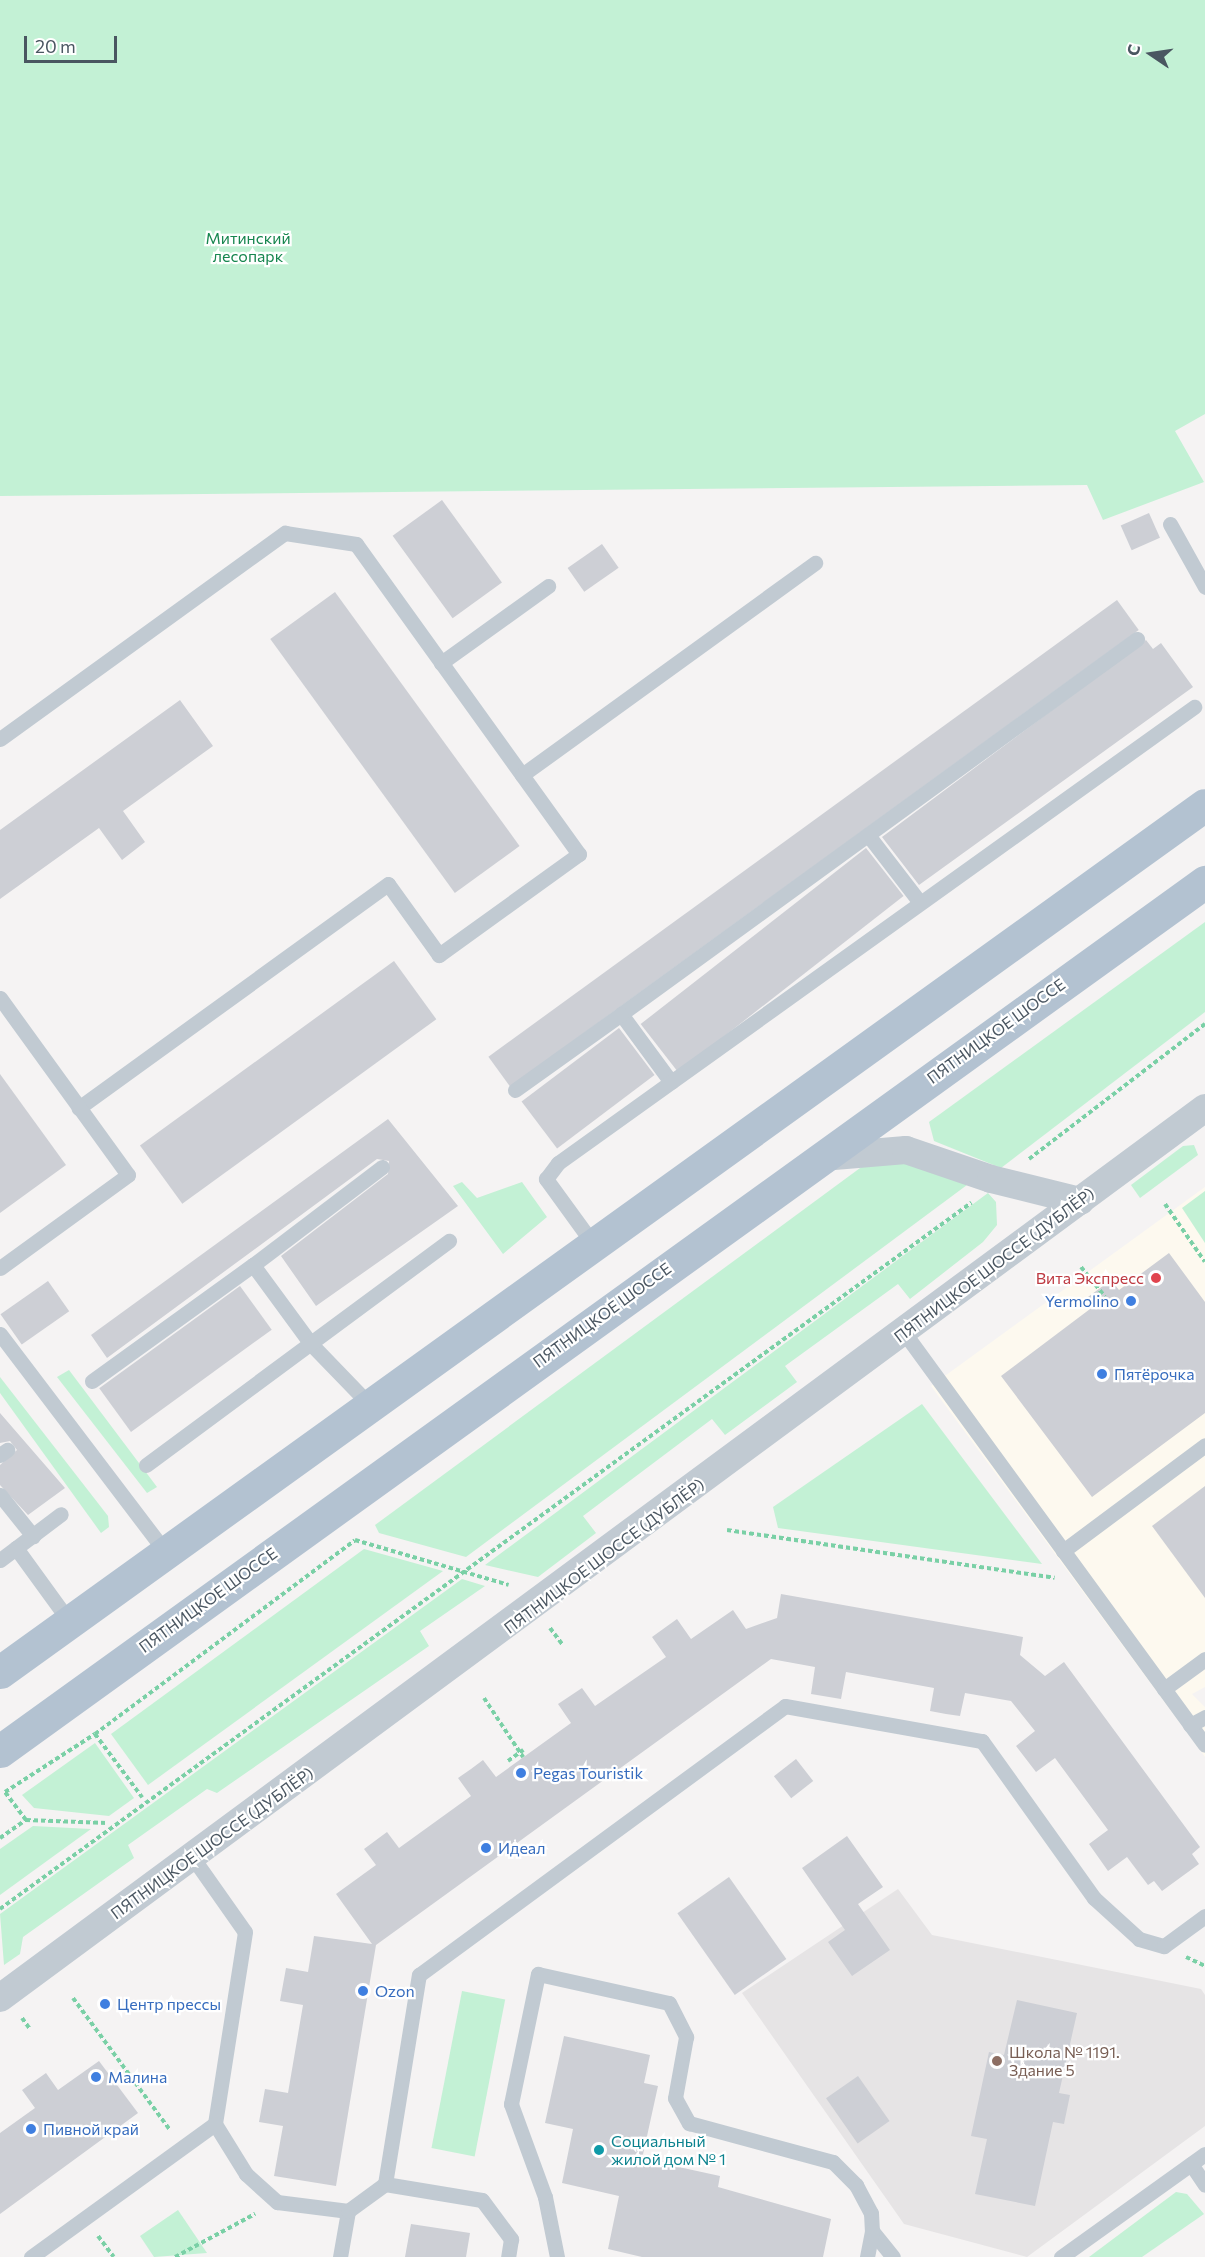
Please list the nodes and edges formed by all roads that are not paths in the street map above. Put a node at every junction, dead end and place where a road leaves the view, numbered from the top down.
1 (1170, 525) dead end
2 (815, 563) dead end
3 (548, 586) dead end
4 (1205, 587) edge
5 (1137, 639) dead end
6 (441, 663) junction
7 (1194, 707) dead end
8 (0, 739) edge
9 (522, 775) junction
10 (1205, 805) edge
11 (868, 835) junction
12 (1205, 882) edge
13 (918, 900) junction
14 (0, 998) edge
15 (621, 1014) junction
16 (671, 1082) junction
17 (515, 1090) dead end
18 (79, 1108) junction
19 (1202, 1115) edge
20 (820, 1158) junction
21 (382, 1167) dead end
22 (1080, 1201) junction
23 (448, 1241) dead end
24 (594, 1245) junction
25 (253, 1265) junction
26 (0, 1268) edge
27 (903, 1331) junction
28 (0, 1334) edge
29 (311, 1344) junction
30 (92, 1381) dead end
31 (370, 1405) junction
32 (1205, 1445) edge
33 (146, 1465) dead end
34 (0, 1495) edge
35 (61, 1514) dead end
36 (33, 1536) junction
37 (16, 1548) junction
38 (1063, 1551) junction
39 (166, 1553) junction
40 (0, 1560) edge
41 (69, 1621) junction
42 (1205, 1659) edge
43 (0, 1672) edge
44 (1164, 1689) junction
45 (1205, 1717) edge
46 (1191, 1725) junction
47 (1205, 1745) edge
48 (0, 1751) edge
49 (193, 1858) junction
50 (1205, 1916) edge
51 (0, 1998) edge
52 (215, 2124) junction
53 (1205, 2154) edge
54 (1191, 2164) junction
55 (385, 2184) junction
56 (1205, 2185) edge
57 (348, 2211) junction
58 (872, 2231) junction
59 (31, 2257) edge
60 (340, 2257) edge
61 (508, 2257) edge
62 (557, 2257) edge
63 (867, 2257) edge
64 (893, 2257) edge
65 (1060, 2257) edge

1 - 4 lane
2 - 9 lane
3 - 6 lane
5 - 11 lane
6 - 8 lane
6 - 9 lane
7 - 13 lane
9 - 18 lane
10 - 24 main road
11 - 13 lane
11 - 15 lane
12 - 20 main road, ПЯТНИЦКОЕ ШОССЕ
13 - 16 lane
14 - 18 lane
15 - 16 lane
15 - 17 lane
16 - 24 lane
18 - 26 lane
19 - 22 street, ПЯТНИЦКОЕ ШОССЕ (ДУБЛЁР)
20 - 22 street
20 - 48 main road, ПЯТНИЦКОЕ ШОССЕ
21 - 25 lane
22 - 27 street, ПЯТНИЦКОЕ ШОССЕ (ДУБЛЁР)
23 - 29 lane
24 - 31 main road
25 - 29 lane
25 - 30 lane
27 - 38 lane
27 - 49 street, ПЯТНИЦКОЕ ШОССЕ (ДУБЛЁР)
28 - 39 lane
29 - 31 lane
29 - 33 lane
31 - 39 main road
32 - 38 lane
34 - 36 lane
35 - 36 lane
36 - 37 lane
37 - 40 lane
37 - 41 lane
38 - 44 lane
39 - 41 main road
41 - 43 main road
42 - 44 lane
44 - 46 lane
45 - 46 lane
46 - 47 lane
49 - 51 street, ПЯТНИЦКОЕ ШОССЕ (ДУБЛЁР)
49 - 52 lane
50 - 55 lane
52 - 57 lane
52 - 59 lane
53 - 54 lane
54 - 56 lane
54 - 65 lane
55 - 57 lane
55 - 61 lane
57 - 60 lane
58 - 62 lane
58 - 63 lane
58 - 64 lane

